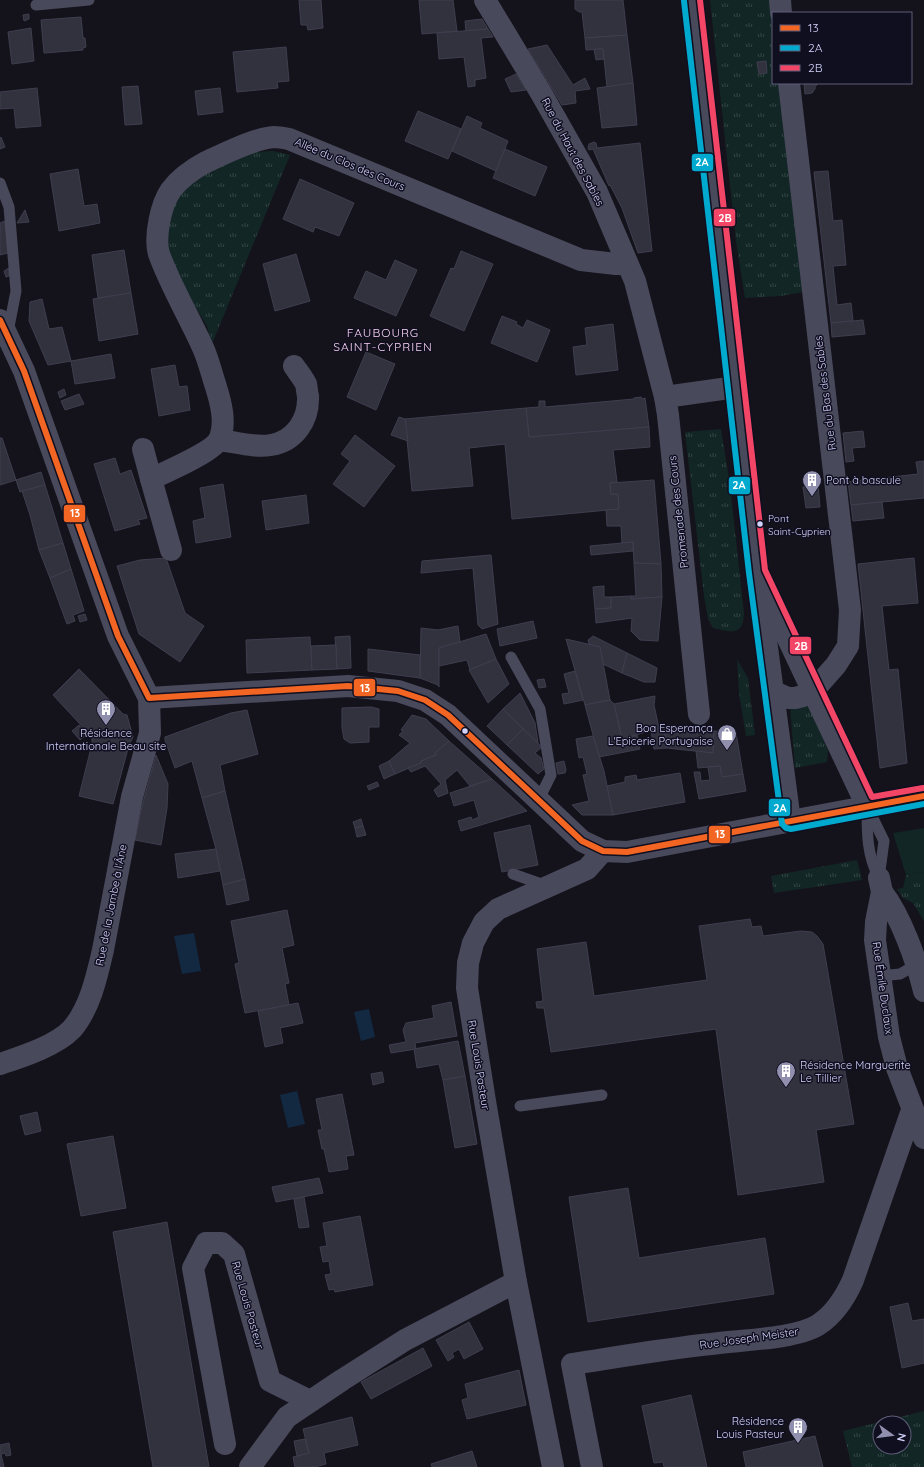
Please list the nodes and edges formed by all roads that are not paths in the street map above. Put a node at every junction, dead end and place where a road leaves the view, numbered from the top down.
1 (89, 0) edge
2 (485, 0) edge
3 (692, 0) edge
4 (780, 0) edge
5 (36, 5) dead end
6 (781, 12) edge
7 (789, 84) edge
8 (0, 183) edge
9 (626, 264) junction
10 (643, 312) joint
11 (4, 328) edge
12 (294, 366) dead end
13 (736, 387) junction
14 (665, 397) junction
15 (219, 440) junction
16 (143, 449) dead end
17 (151, 479) junction
18 (171, 550) dead end
19 (757, 572) junction
20 (511, 657) dead end
21 (772, 691) junction
22 (813, 691) junction
23 (149, 698) junction
24 (699, 714) dead end
25 (924, 796) edge
26 (538, 801) junction
27 (867, 806) junction
28 (790, 821) junction
29 (603, 851) junction
30 (513, 874) dead end
31 (881, 885) junction
32 (548, 886) junction
33 (916, 951) edge
34 (880, 976) junction
35 (924, 991) edge
36 (0, 1064) edge
37 (602, 1095) dead end
38 (520, 1106) dead end
39 (912, 1110) junction
40 (924, 1138) edge
41 (516, 1282) junction
42 (310, 1401) junction
43 (225, 1444) dead end
44 (250, 1467) edge
45 (553, 1467) edge
46 (592, 1467) edge

1 - 5 lane
2 - 9 street, Rue du Haut des Sables
3 - 13 street
4 - 6 street
7 - 22 street, Rue du Bas des Sables
8 - 11 lane
9 - 10 street, Rue du Haut des Sables
9 - 15 street, Allée du Clos des Cours
10 - 14 street, Promenade des Cours
11 - 23 street
12 - 15 street
13 - 14 street
13 - 19 street
14 - 24 street, Promenade des Cours
15 - 17 street
16 - 17 street
17 - 18 street
19 - 21 street
19 - 22 street
20 - 26 lane
21 - 22 street
21 - 28 street
22 - 27 street
23 - 26 street
23 - 36 street, Rue de la Jambe à l'Âne
25 - 27 street
26 - 29 street
27 - 28 street
27 - 31 lane
27 - 31 lane
28 - 29 street
29 - 32 street, Rue Louis Pasteur
30 - 32 lane
31 - 33 street
31 - 34 street, Rue Émile Duclaux
32 - 41 street, Rue Louis Pasteur
33 - 34 lane
33 - 35 street
34 - 39 street, Rue Émile Duclaux
37 - 38 lane
39 - 40 street, Rue Émile Duclaux
39 - 46 street, Rue Joseph Meister
41 - 42 street
41 - 45 street, Rue Louis Pasteur
42 - 43 street, Rue Louis Pasteur
42 - 44 street

